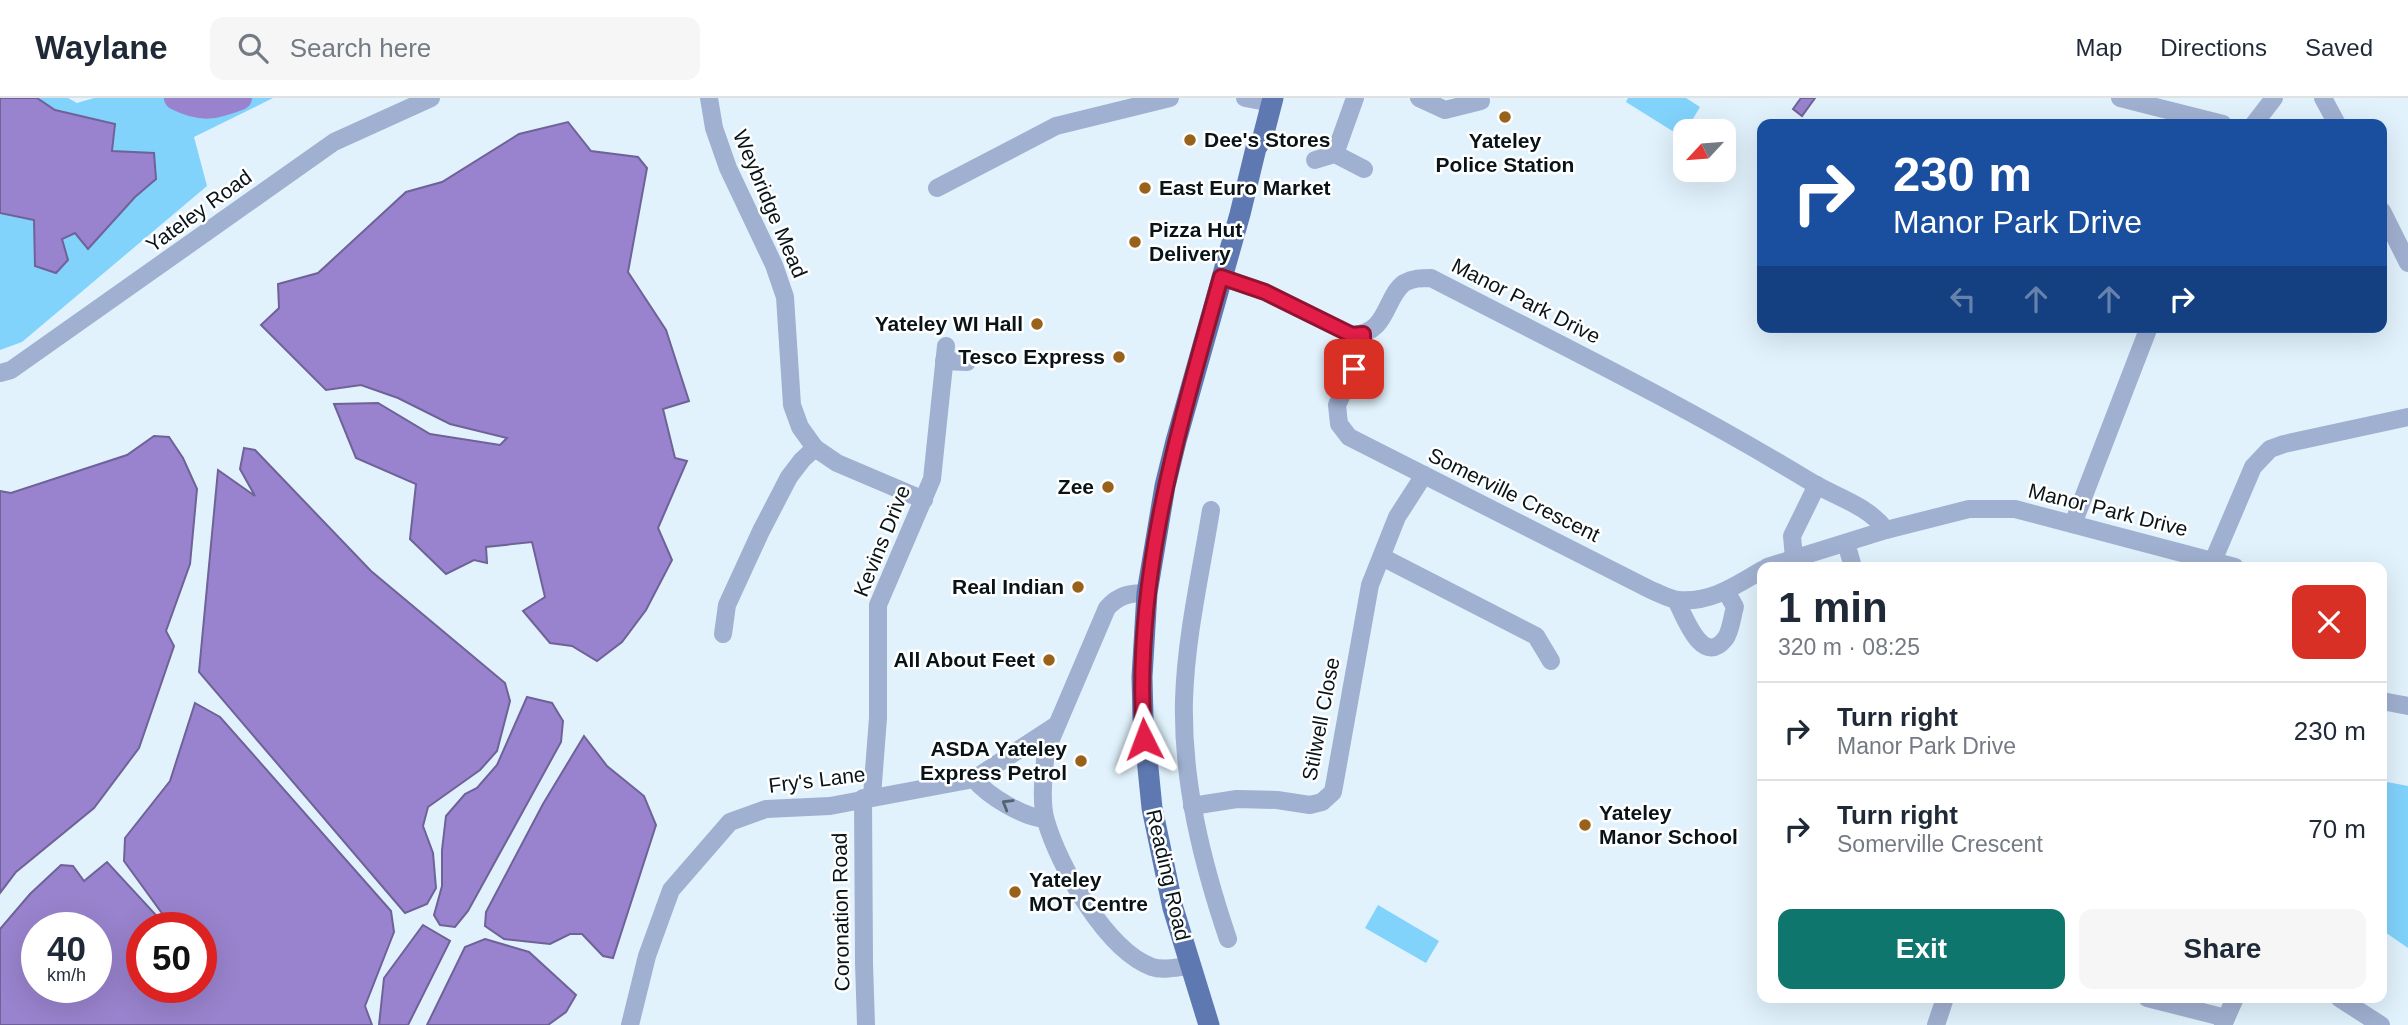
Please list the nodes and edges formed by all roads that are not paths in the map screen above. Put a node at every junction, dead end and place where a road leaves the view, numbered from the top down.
1 (431, 98) edge
2 (709, 98) edge
3 (1170, 98) edge
4 (1355, 98) edge
5 (1419, 98) edge
6 (2120, 98) edge
7 (2274, 98) edge
8 (2323, 98) edge
9 (1262, 100) edge
10 (1481, 101) dead end
11 (2203, 119) edge
12 (2258, 119) edge
13 (2334, 119) edge
14 (1335, 154) junction
15 (1315, 160) dead end
16 (1364, 169) dead end
17 (937, 188) dead end
18 (2387, 221) edge
19 (2408, 263) edge
20 (1221, 277) junction
21 (2147, 333) edge
22 (1363, 334) junction
23 (967, 362) dead end
24 (0, 373) edge
25 (2408, 417) edge
26 (816, 448) junction
27 (1424, 475) junction
28 (1817, 485) junction
29 (924, 500) junction
30 (1211, 510) dead end
31 (2073, 524) junction
32 (1886, 530) junction
33 (1846, 543) junction
34 (1382, 557) junction
35 (1794, 558) junction
36 (2213, 561) junction
37 (1782, 562) edge
38 (1852, 562) edge
39 (2217, 562) edge
40 (1757, 573) edge
41 (1726, 591) junction
42 (1147, 593) junction
43 (1676, 600) junction
44 (723, 634) dead end
45 (1551, 661) dead end
46 (2387, 702) edge
47 (2408, 706) edge
48 (1055, 726) junction
49 (974, 779) junction
50 (867, 797) junction
51 (1192, 806) junction
52 (1045, 819) junction
53 (1228, 939) dead end
54 (1190, 965) junction
55 (1943, 1003) edge
56 (2163, 1003) edge
57 (2233, 1003) edge
58 (2347, 1003) edge
59 (2224, 1022) edge
60 (630, 1025) edge
61 (866, 1025) edge
62 (1209, 1025) edge
63 (1936, 1025) edge
64 (2381, 1025) edge

1 - 24 street, Yateley Road
2 - 26 street, Weybridge Mead
3 - 17 street
4 - 14 street
5 - 10 street
6 - 11 street
7 - 12 street
8 - 13 street
9 - 20 main road, Reading Road
14 - 15 street
14 - 16 street
18 - 19 street
20 - 22 street
20 - 42 main road, Reading Road
21 - 31 street
22 - 27 street, Somerville Crescent
22 - 28 street, Manor Park Drive
23 - 29 street, Kevins Drive
25 - 36 street
26 - 29 street, Weybridge Mead
26 - 44 street
27 - 34 street, Stilwell Close
27 - 43 street, Somerville Crescent
28 - 32 street, Manor Park Drive
28 - 35 street
29 - 50 street, Kevins Drive
30 - 51 street
31 - 32 street, Manor Park Drive
31 - 36 street, Manor Park Drive
32 - 33 street
33 - 35 street
33 - 38 street
34 - 45 street
34 - 51 street, Stilwell Close
35 - 37 street
36 - 39 street, Manor Park Drive
40 - 41 street, Somerville Crescent
41 - 43 street, Somerville Crescent
41 - 43 street
42 - 48 street
42 - 54 main road, Reading Road
46 - 47 street
48 - 49 street, Fry's Lane
48 - 52 street
49 - 50 street, Fry's Lane
52 -> 49 street
50 - 60 street, Fry's Lane
50 - 61 street, Coronation Road
51 - 53 street
52 - 54 street
54 - 62 main road, Reading Road
55 - 63 street
56 - 59 street
57 - 59 street
58 - 64 street

